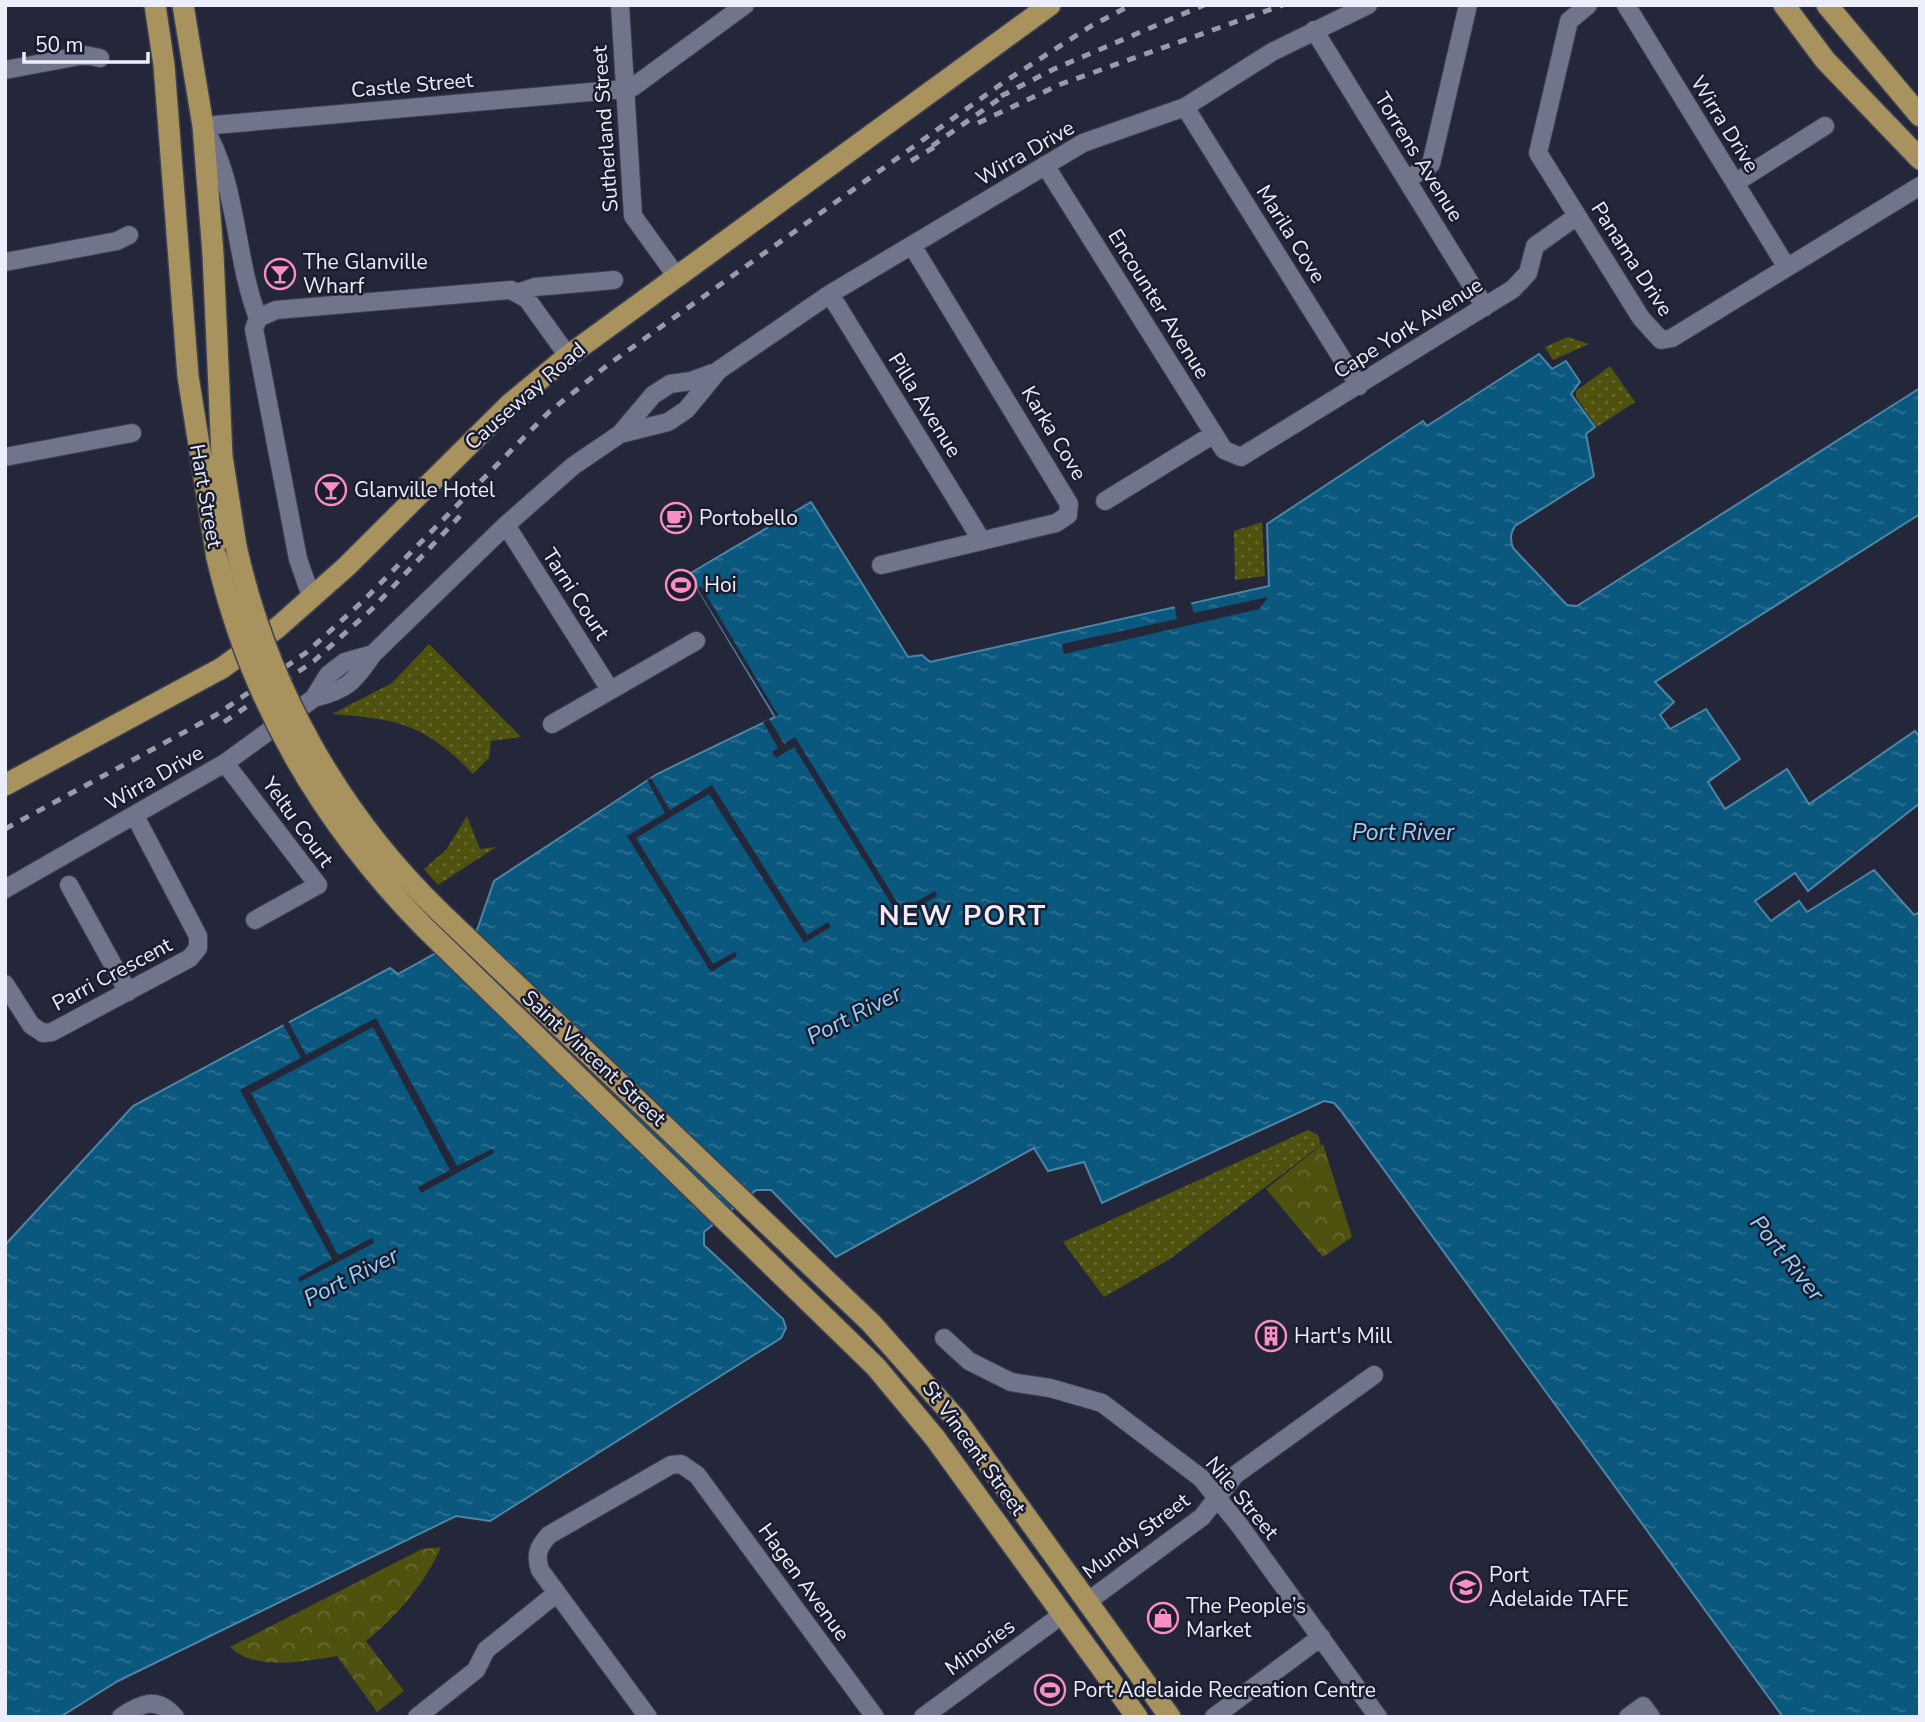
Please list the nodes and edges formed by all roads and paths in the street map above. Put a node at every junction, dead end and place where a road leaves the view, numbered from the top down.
1 (155, 5) edge
2 (183, 5) edge
3 (620, 5) edge
4 (745, 5) edge
5 (1050, 5) edge
6 (1368, 5) edge
7 (1468, 5) edge
8 (1588, 5) edge
9 (1626, 5) edge
10 (1784, 5) edge
11 (1827, 5) edge
12 (1314, 30) junction
13 (100, 58) dead end
14 (5, 70) edge
15 (624, 89) junction
16 (1185, 107) junction
17 (1920, 116) edge
18 (202, 126) junction
19 (1825, 126) dead end
20 (1920, 159) edge
21 (1045, 165) junction
22 (1407, 180) junction
23 (1735, 183) junction
24 (1920, 186) edge
25 (1577, 216) junction
26 (129, 235) dead end
27 (913, 247) junction
28 (5, 262) edge
29 (1786, 266) junction
30 (677, 277) junction
31 (614, 279) dead end
32 (517, 293) junction
33 (830, 294) junction
34 (1485, 307) junction
35 (258, 318) junction
36 (568, 356) junction
37 (719, 370) junction
38 (1359, 386) junction
39 (132, 433) dead end
40 (620, 434) junction
41 (1214, 434) junction
42 (5, 457) edge
43 (1241, 457) joint
44 (1105, 501) dead end
45 (506, 525) junction
46 (982, 541) junction
47 (881, 565) dead end
48 (313, 598) junction
49 (696, 641) dead end
50 (609, 688) junction
51 (552, 723) dead end
52 (226, 763) junction
53 (5, 785) edge
54 (135, 816) junction
55 (69, 885) dead end
56 (6, 887) edge
57 (440, 912) joint
58 (254, 920) dead end
59 (425, 928) joint
60 (5, 984) edge
61 (128, 992) junction
62 (749, 1204) joint
63 (727, 1224) joint
64 (944, 1338) dead end
65 (1374, 1375) dead end
66 (1217, 1497) junction
67 (557, 1593) junction
68 (1087, 1602) junction
69 (1063, 1614) junction
70 (1321, 1637) junction
71 (121, 1717) edge
72 (175, 1717) edge
73 (417, 1717) edge
74 (648, 1717) edge
75 (875, 1717) edge
76 (923, 1717) edge
77 (1138, 1717) edge
78 (1170, 1717) edge
79 (1214, 1717) edge
80 (1378, 1717) edge

1 - 59 main road, Hart Street, bridge
2 - 18 main road, Hart Street
3 - 15 street, Sutherland Street
4 - 15 street
5 - 30 main road, Causeway Road
6 - 12 street, Wirra Drive
7 - 22 street
8 - 25 street, Panama Drive
9 - 23 street, Wirra Drive
10 - 20 main road
11 - 17 main road
12 - 16 street, Wirra Drive
12 - 22 street, Torrens Avenue
13 - 14 street
15 - 18 street, Castle Street
15 - 30 street, Sutherland Street
16 - 21 street, Wirra Drive
16 - 38 street, Marila Cove
18 - 35 street, Hart Street
18 - 57 main road, Hart Street, bridge
19 - 23 street
21 - 27 street, Wirra Drive
21 - 41 street, Encounter Avenue
22 - 34 street, Torrens Avenue
23 - 29 street, Wirra Drive
24 - 29 street, Panama Drive
25 - 29 street, Panama Drive
25 - 34 street, Cape York Avenue
26 - 28 street
27 - 33 street, Wirra Drive
27 - 46 street, Karka Cove
30 - 36 main road, Causeway Road
31 - 32 street
32 - 35 street
32 - 36 street
33 - 37 street, Wirra Drive
33 - 46 street, Pilla Avenue
34 - 38 street, Cape York Avenue
35 - 48 street, Hart Street
36 - 48 main road, Causeway Road
37 - 40 street, Wirra Drive
37 - 40 street, Wirra Drive
38 - 43 street, Cape York Avenue
39 - 42 street
40 - 45 street, Wirra Drive
41 - 43 street, Encounter Avenue
41 - 44 street
45 - 50 street, Tarni Court
45 - 52 street, Wirra Drive
46 - 47 street, Karka Cove
48 - 53 main road, Causeway Road
49 - 50 street
50 - 51 street
52 - 54 street, Wirra Drive
52 - 58 street, Yeltu Court
54 - 56 street, Wirra Drive
54 - 61 street, Parri Crescent
55 - 61 street
57 - 62 main road, Saint Vincent Street
59 - 63 main road, Saint Vincent Street
60 - 61 street, Parri Crescent
62 - 68 main road, St Vincent Street
63 - 69 main road, St Vincent Street
64 - 66 street, Nile Street
65 - 66 street, Mundy Street
66 - 68 street, Mundy Street
66 - 70 street, Nile Street
67 - 73 street
67 - 74 street
67 - 75 street, Hagen Avenue
68 - 69 main road
68 - 78 main road, St Vincent Street
69 - 76 street, Minories
69 - 77 main road, St Vincent Street
70 - 79 street
70 - 80 street, Nile Street
71 - 72 street

